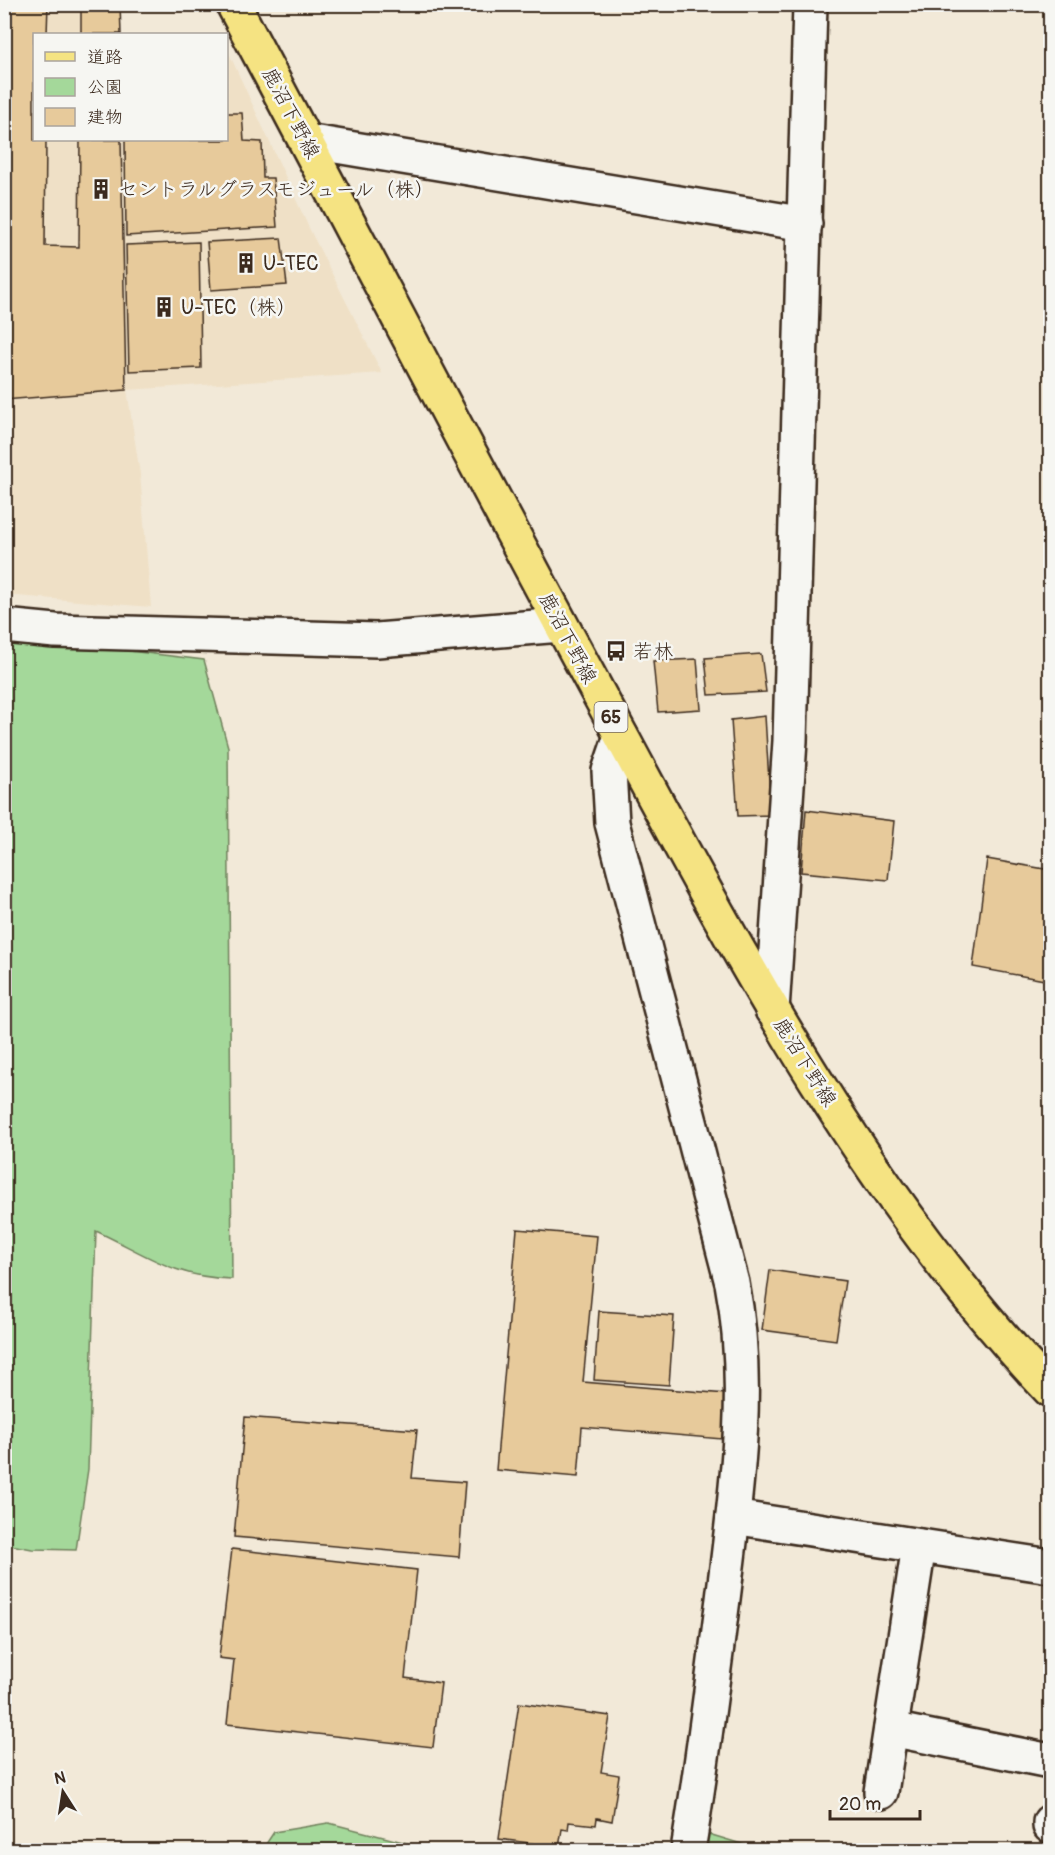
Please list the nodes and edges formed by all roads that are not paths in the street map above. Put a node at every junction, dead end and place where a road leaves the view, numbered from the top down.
1 (233, 4) edge
2 (810, 4) edge
3 (306, 141) junction
4 (806, 224) junction
5 (561, 625) junction
6 (4, 626) edge
7 (621, 736) junction
8 (772, 1010) junction
9 (1050, 1390) edge
10 (734, 1517) junction
11 (919, 1546) junction
12 (1050, 1566) edge
13 (891, 1729) junction
14 (1050, 1761) edge
15 (881, 1792) dead end
16 (688, 1851) edge

1 - 3 main road, 鹿沼下野線 / 65
2 - 4 street
3 - 4 street
3 - 5 main road, 鹿沼下野線 / 65
4 - 8 street
5 - 6 street
5 - 7 main road, 鹿沼下野線 / 65
7 - 8 main road, 鹿沼下野線 / 65
7 - 10 street
8 - 9 main road, 鹿沼下野線 / 65
10 - 11 street
10 - 16 street
11 - 12 street
11 - 13 street
13 - 14 street
13 - 15 street

